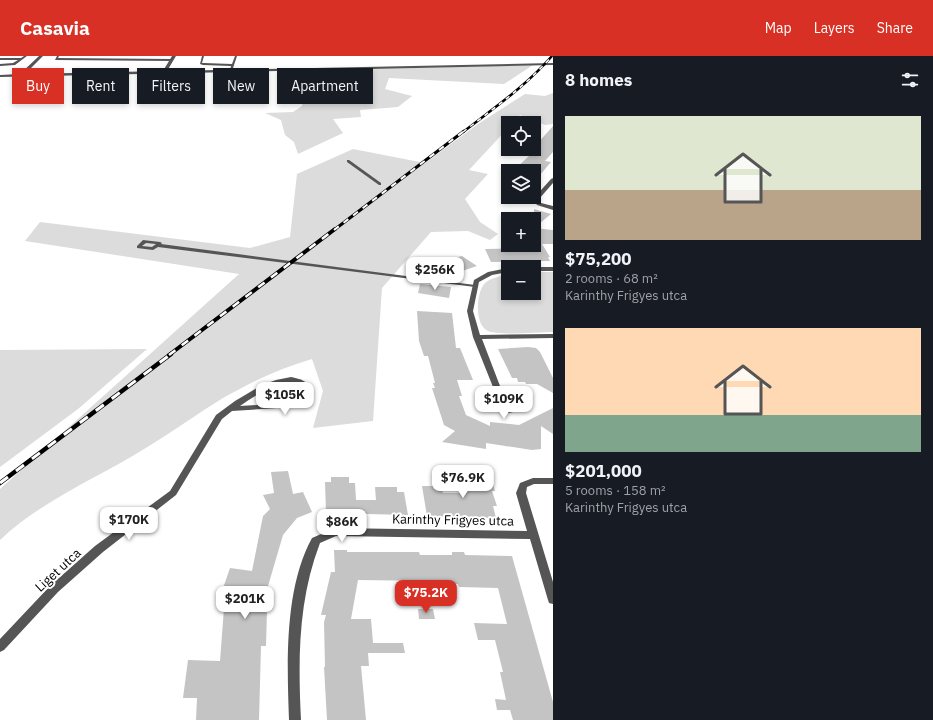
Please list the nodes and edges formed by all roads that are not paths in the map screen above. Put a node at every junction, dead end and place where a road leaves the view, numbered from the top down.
1 (26, 56) edge
2 (41, 56) edge
3 (58, 56) edge
4 (152, 56) edge
5 (203, 56) edge
6 (236, 56) edge
7 (173, 58) edge
8 (0, 59) edge
9 (22, 59) junction
10 (149, 60) junction
11 (553, 64) edge
12 (0, 65) edge
13 (233, 65) junction
14 (29, 68) edge
15 (168, 68) edge
16 (232, 68) edge
17 (269, 70) edge
18 (137, 73) edge
19 (64, 74) edge
20 (12, 75) edge
21 (0, 76) edge
22 (348, 161) dead end
23 (553, 180) edge
24 (380, 184) dead end
25 (553, 208) edge
26 (157, 246) dead end
27 (541, 269) edge
28 (553, 269) edge
29 (501, 271) edge
30 (475, 286) junction
31 (553, 336) edge
32 (477, 338) junction
33 (497, 388) dead end
34 (230, 409) junction
35 (553, 482) edge
36 (533, 535) junction
37 (553, 600) edge
38 (0, 647) edge
39 (295, 720) edge

1 - 9 lane
2 - 14 street
3 - 10 lane
4 - 10 lane
5 - 13 lane
6 - 13 lane
7 - 10 lane
7 - 15 street
8 - 9 lane
9 - 12 lane
11 - 17 street
13 - 16 lane
18 - 19 street
20 - 21 street
22 - 24 lane
23 - 25 street
26 - 30 lane
27 - 28 street
29 - 30 street
30 - 32 street
31 - 32 street
32 - 33 street
34 - 34 street, Liget utca
34 - 38 street, Liget utca
35 - 36 street
36 - 37 street
36 - 39 street, Karinthy Frigyes utca

